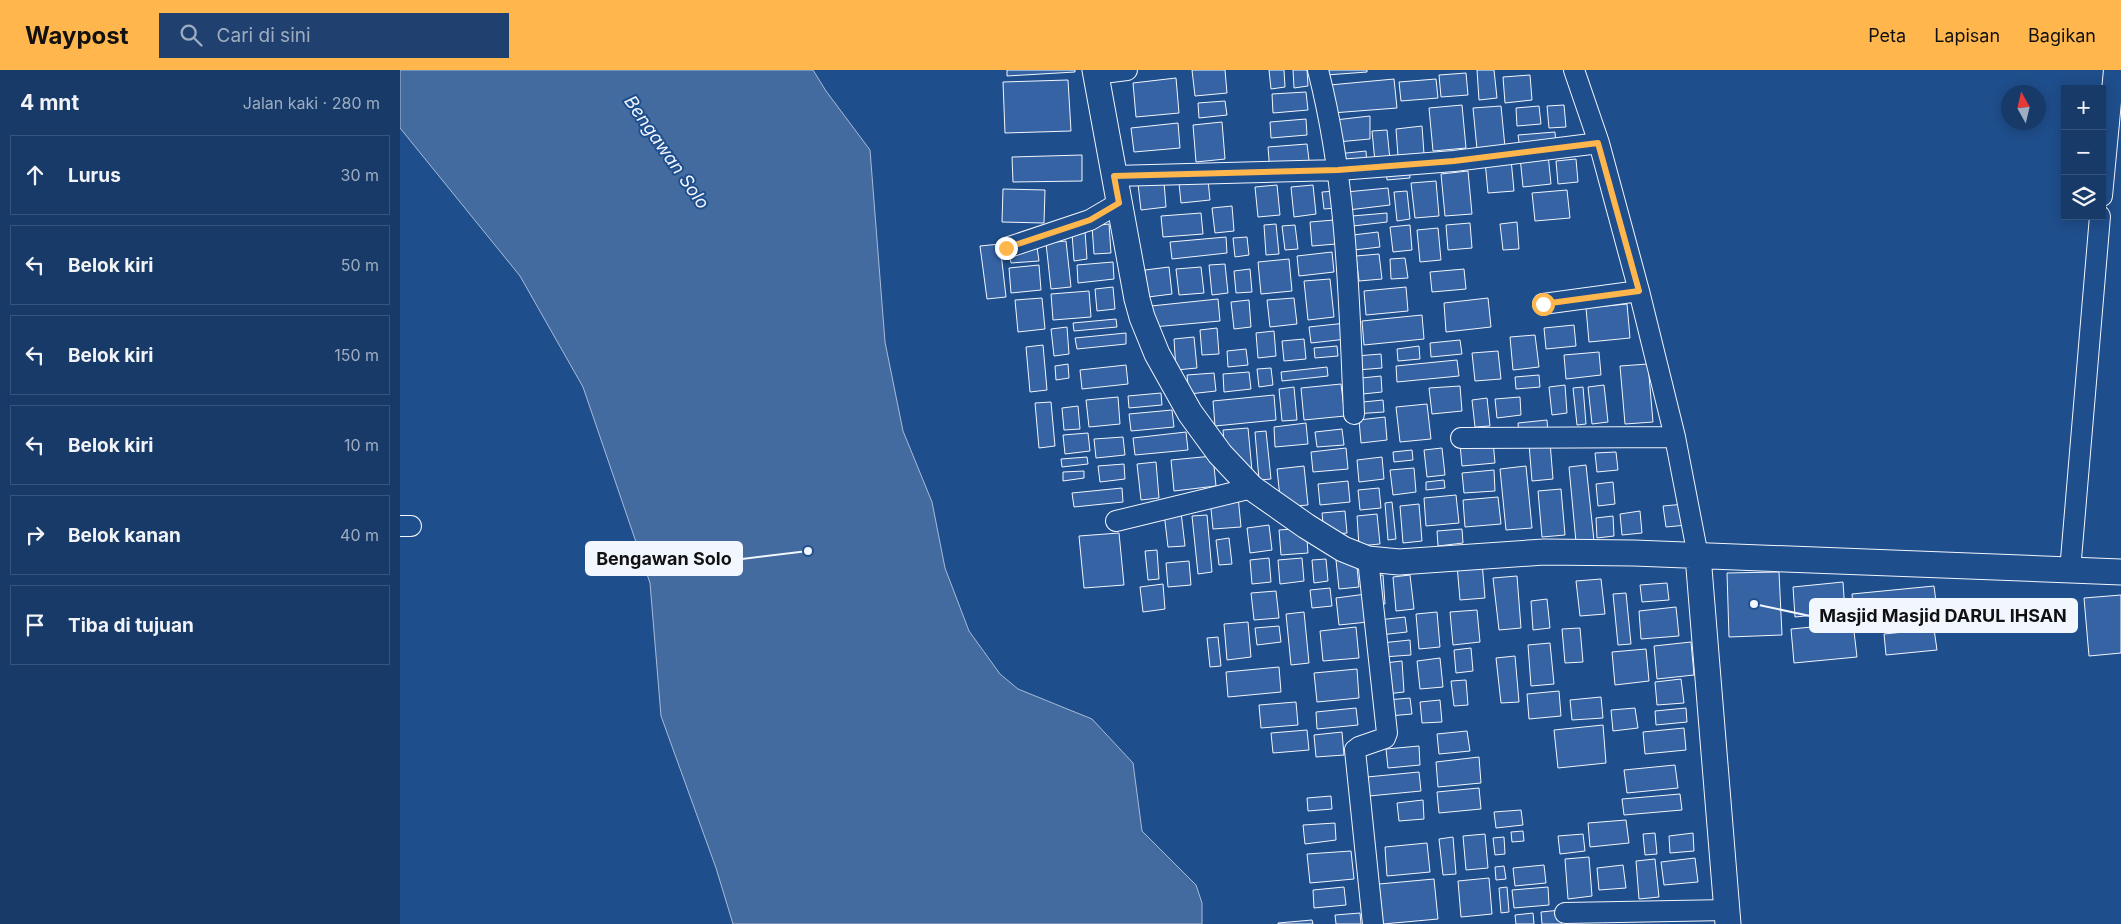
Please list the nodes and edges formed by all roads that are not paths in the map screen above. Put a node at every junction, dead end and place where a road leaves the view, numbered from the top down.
1 (1127, 70) edge
2 (1318, 70) edge
3 (1574, 70) edge
4 (2114, 70) edge
5 (1095, 72) edge
6 (1598, 143) junction
7 (1338, 170) junction
8 (2104, 175) edge
9 (1114, 176) junction
10 (1119, 203) junction
11 (2100, 220) edge
12 (1006, 248) dead end
13 (1639, 291) junction
14 (1543, 304) dead end
15 (1354, 414) dead end
16 (1675, 437) junction
17 (1461, 438) dead end
18 (1252, 488) junction
19 (1116, 521) dead end
20 (1698, 556) junction
21 (1368, 559) junction
22 (2070, 571) junction
23 (2121, 572) edge
24 (1565, 913) dead end
25 (1727, 917) edge
26 (1373, 924) edge

1 - 5 street
2 - 7 street
3 - 6 street
4 - 8 street
5 - 9 street
6 - 7 street
6 - 13 street
7 - 9 street
7 - 15 street
9 - 10 street
10 - 12 street
10 - 18 street
11 - 22 street
13 - 14 street
13 - 16 street
16 - 17 street
16 - 20 street
18 - 19 street
18 - 21 street
20 - 21 street
20 - 22 street
20 - 25 street
21 - 26 street
22 - 23 street
24 - 25 street

